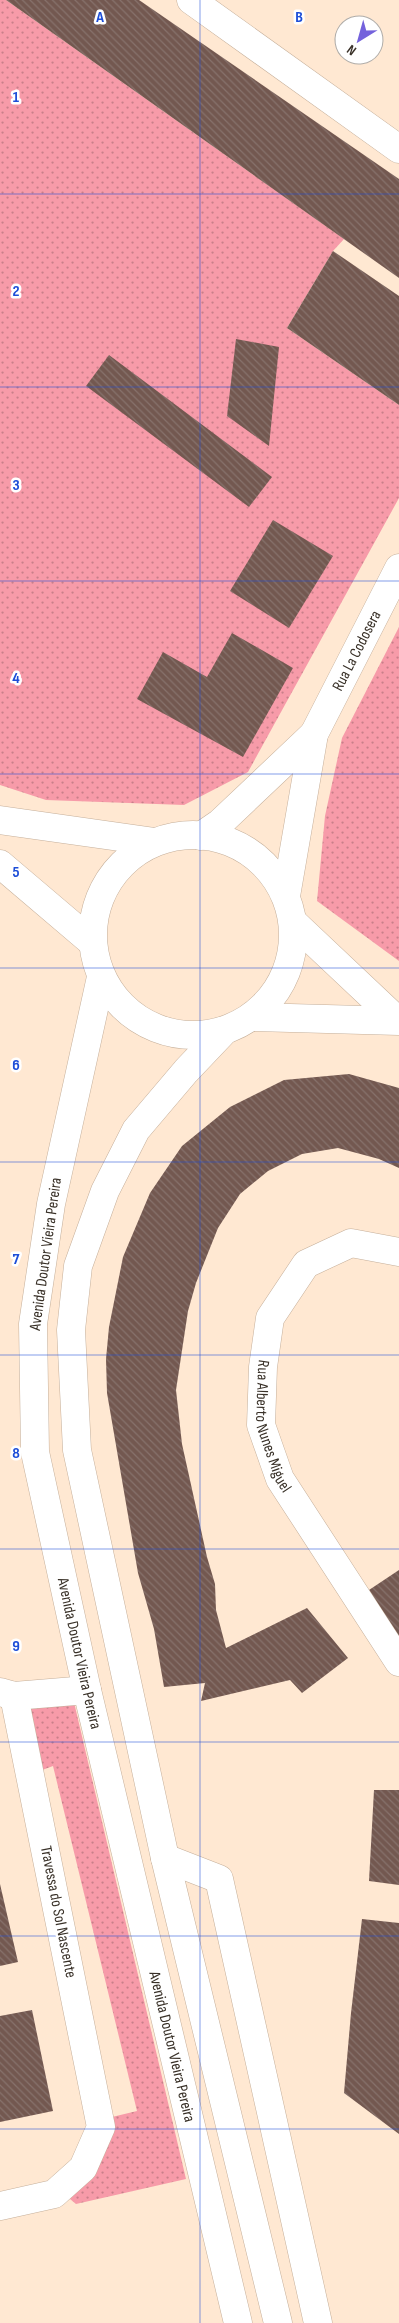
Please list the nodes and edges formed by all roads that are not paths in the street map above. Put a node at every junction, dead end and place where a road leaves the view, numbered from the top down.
1 (192, 0) edge
2 (399, 149) edge
3 (399, 568) edge
4 (314, 734) junction
5 (0, 820) edge
6 (201, 836) junction
7 (155, 842) junction
8 (0, 864) edge
9 (286, 896) junction
10 (292, 922) junction
11 (93, 943) junction
12 (101, 977) junction
13 (253, 1016) junction
14 (398, 1021) edge
15 (224, 1031) junction
16 (399, 1252) edge
17 (399, 1662) edge
18 (86, 1690) junction
19 (7, 1694) edge
20 (165, 1858) junction
21 (0, 2206) edge
22 (238, 2323) edge
23 (278, 2323) edge
24 (318, 2323) edge

1 - 2 main road
3 - 4 main road, Rua La Codosera
4 - 6 main road, Rua La Codosera
4 - 9 main road, Rua La Codosera
5 - 7 main road
6 - 7 main road
6 - 9 main road
7 - 11 main road
8 - 11 main road
9 - 10 main road
10 - 13 main road
10 - 14 main road
11 - 12 main road
12 - 15 main road
12 - 18 main road, Avenida Doutor Vieira Pereira
13 - 14 main road
13 - 15 main road
15 - 20 main road, Avenida Doutor Vieira Pereira
16 - 17 main road, Rua Alberto Nunes Miguel
18 - 19 main road
18 - 22 main road, Avenida Doutor Vieira Pereira
19 - 21 main road, Travessa do Sol Nascente
20 - 23 main road, Avenida Doutor Vieira Pereira
20 - 24 main road

